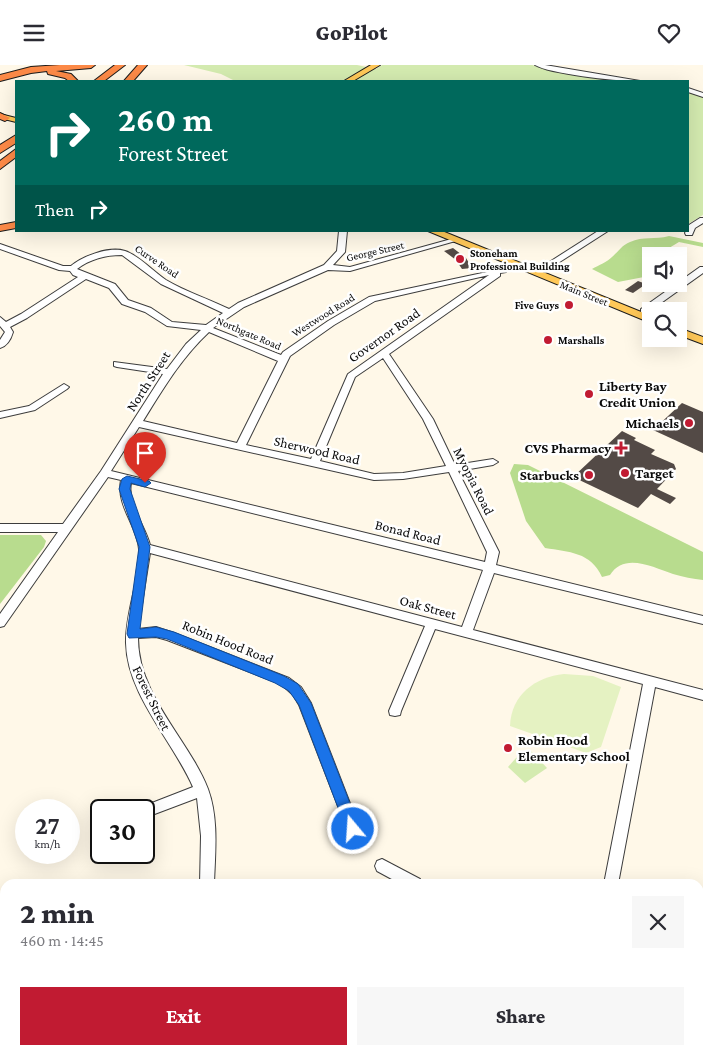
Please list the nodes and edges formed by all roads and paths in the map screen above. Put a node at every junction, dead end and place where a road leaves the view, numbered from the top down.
1 (91, 65) edge
2 (121, 65) edge
3 (134, 65) edge
4 (143, 65) edge
5 (538, 65) edge
6 (374, 67) edge
7 (0, 80) edge
8 (73, 80) edge
9 (99, 80) edge
10 (112, 80) edge
11 (129, 80) edge
12 (350, 80) edge
13 (629, 80) edge
14 (689, 91) edge
15 (703, 95) edge
16 (1, 118) edge
17 (15, 120) edge
18 (15, 124) edge
19 (15, 138) edge
20 (15, 139) edge
21 (0, 145) edge
22 (15, 149) edge
23 (0, 150) edge
24 (15, 153) edge
25 (0, 159) edge
26 (0, 166) edge
27 (703, 220) edge
28 (15, 221) edge
29 (0, 222) edge
30 (15, 225) edge
31 (0, 228) edge
32 (343, 232) edge
33 (435, 232) edge
34 (446, 232) edge
35 (602, 232) edge
36 (689, 233) dead end
37 (455, 240) junction
38 (0, 246) edge
39 (512, 263) junction
40 (328, 267) junction
41 (73, 269) junction
42 (703, 269) edge
43 (503, 270) junction
44 (541, 270) junction
45 (85, 276) junction
46 (456, 280) junction
47 (473, 290) junction
48 (661, 302) edge
49 (642, 310) edge
50 (229, 312) junction
51 (642, 316) edge
52 (3, 323) edge
53 (687, 327) edge
54 (208, 328) junction
55 (687, 334) edge
56 (703, 334) edge
57 (703, 341) edge
58 (0, 345) edge
59 (383, 352) junction
60 (282, 359) junction
61 (117, 364) dead end
62 (169, 372) junction
63 (64, 387) dead end
64 (0, 415) edge
65 (138, 423) junction
66 (240, 446) junction
67 (493, 462) dead end
68 (314, 463) junction
69 (452, 469) junction
70 (106, 473) junction
71 (127, 479) junction
72 (0, 528) edge
73 (66, 528) junction
74 (145, 548) junction
75 (490, 567) junction
76 (703, 619) edge
77 (0, 623) edge
78 (432, 623) junction
79 (466, 632) junction
80 (133, 634) junction
81 (650, 681) junction
82 (703, 695) edge
83 (395, 711) dead end
84 (201, 790) junction
85 (155, 808) edge
86 (350, 840) dead end
87 (382, 866) dead end
88 (207, 879) edge
89 (406, 879) edge
90 (614, 879) edge

1 - 7 highway
2 - 9 highway
3 - 10 highway
4 - 11 highway
5 - 13 street
6 - 12 main road
7 - 8 highway
14 - 15 street
16 - 17 main road
16 - 18 main road
19 - 21 highway
20 - 23 highway
22 - 25 highway
24 - 26 highway
27 - 36 street
28 - 29 highway
30 - 31 highway
32 - 40 street
33 - 37 main road, Main Street
34 - 44 main road, Main Street
35 - 44 street
37 - 39 main road, Main Street
37 - 40 street, George Street
38 - 41 street
39 - 43 street, Governor Road
39 - 51 main road, Main Street
40 - 50 street, North Street
41 - 45 street
41 - 50 street, Curve Road
42 - 48 street
43 - 46 street, Westwood Road
43 - 47 street, Governor Road
44 - 49 main road, Main Street
45 - 52 street
45 - 54 street
46 - 47 street
46 - 60 street, Westwood Road
47 - 59 street, Governor Road
50 - 54 street, North Street
52 - 58 street
53 - 56 main road
54 - 60 street, Northgate Road
54 - 62 street, North Street
55 - 57 main road
59 - 68 street, Governor Road
59 - 69 street, Myopia Road
60 - 66 street, Westwood Road
61 - 62 street
62 - 65 street, North Street
63 - 64 street
65 - 66 street, Sherwood Road
65 - 70 street, North Street
66 - 68 street, Sherwood Road
67 - 69 street, Sherwood Road
68 - 69 street, Sherwood Road
69 - 75 street, Myopia Road
70 - 71 street, Bonad Road
70 - 73 street, North Street
71 - 74 street, Forest Street
71 - 75 street, Bonad Road
72 - 73 street
73 - 77 street, North Street
74 - 78 street, Oak Street
74 - 80 street, Forest Street
75 - 76 street, Bonad Road
75 - 79 street, Myopia Road
78 - 79 street, Oak Street
78 - 83 street
79 - 81 street, Oak Street
80 - 84 street, Forest Street
80 - 86 street, Robin Hood Road
81 - 82 street, Oak Street
81 - 90 street
84 - 85 street
84 - 88 street, Forest Street
87 - 89 street

